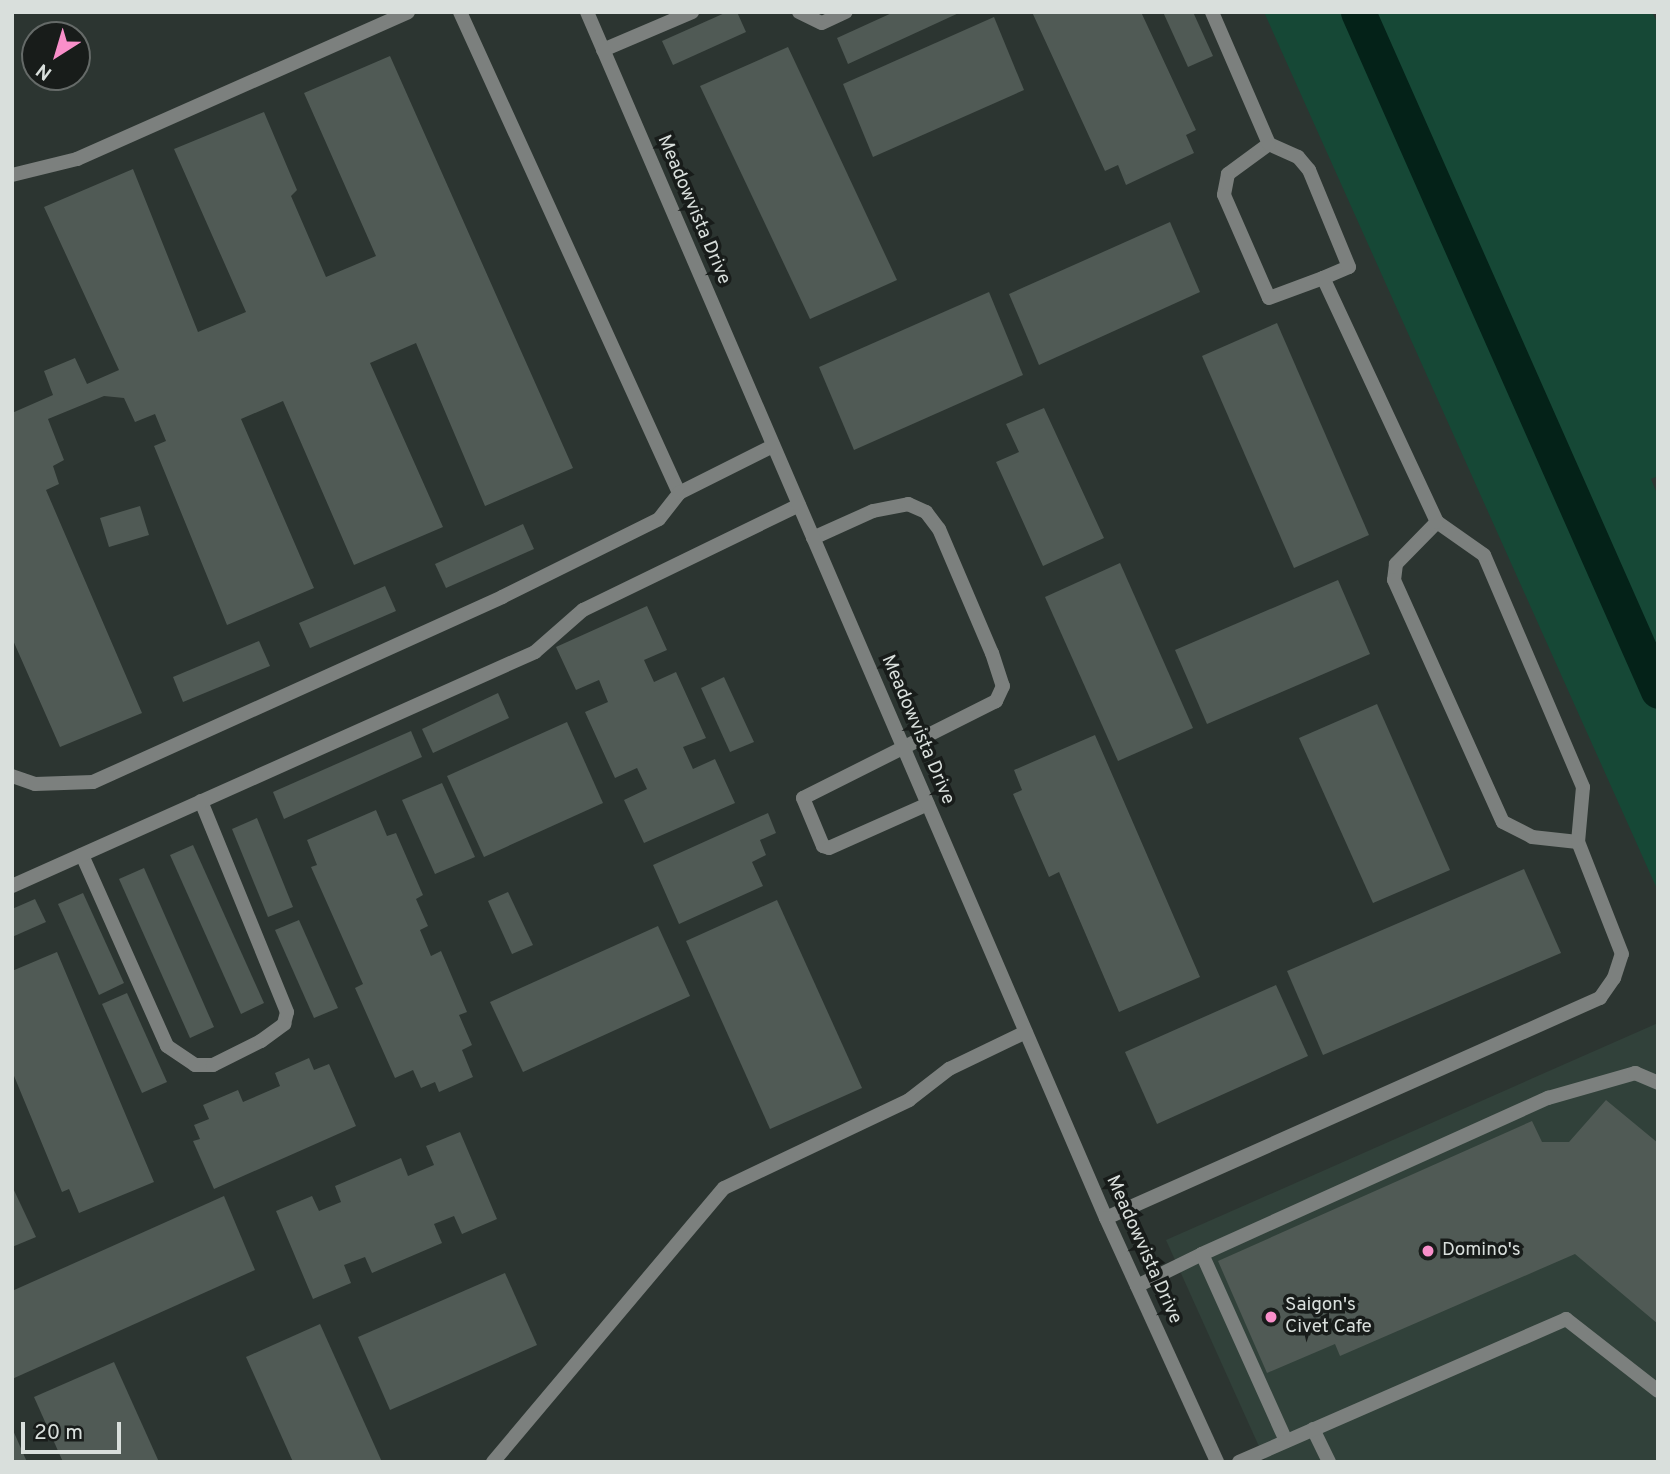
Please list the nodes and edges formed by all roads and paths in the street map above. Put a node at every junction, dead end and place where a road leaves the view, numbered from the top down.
1 (408, 12) edge
2 (460, 12) edge
3 (587, 12) edge
4 (692, 12) edge
5 (799, 12) edge
6 (846, 12) edge
7 (1212, 12) edge
8 (603, 50) junction
9 (1269, 144) junction
10 (12, 175) edge
11 (1324, 278) junction
12 (774, 446) junction
13 (679, 493) junction
14 (799, 505) junction
15 (1437, 522) junction
16 (813, 538) junction
17 (904, 747) junction
18 (12, 776) edge
19 (201, 801) junction
20 (928, 804) junction
21 (1578, 842) junction
22 (82, 855) junction
23 (12, 886) edge
24 (1026, 1032) junction
25 (1658, 1083) edge
26 (1106, 1218) junction
27 (1202, 1254) junction
28 (1137, 1286) junction
29 (1658, 1391) edge
30 (1313, 1429) junction
31 (1286, 1441) junction
32 (493, 1462) edge
33 (1217, 1462) edge
34 (1238, 1462) edge
35 (1329, 1462) edge

1 - 10 street
2 - 13 street
3 - 8 street, Meadowvista Drive
4 - 8 street
5 - 6 street
7 - 9 street
8 - 12 street, Meadowvista Drive
9 - 11 street
9 - 11 street
11 - 15 street
12 - 13 street
12 - 14 street, Meadowvista Drive
13 - 18 street
14 - 16 street, Meadowvista Drive
14 - 19 street
15 - 21 street
15 - 21 street
16 - 17 street, Meadowvista Drive
16 - 17 street
17 - 20 street, Meadowvista Drive
17 - 20 street
19 - 22 street
19 - 22 street
20 - 24 street, Meadowvista Drive
21 - 26 street
22 - 23 street
24 - 26 street, Meadowvista Drive
24 - 32 street
25 - 27 street
26 - 28 street, Meadowvista Drive
27 - 28 street
27 - 31 street
28 - 33 street, Meadowvista Drive
29 - 30 street
30 - 31 street
30 - 35 street
31 - 34 street

